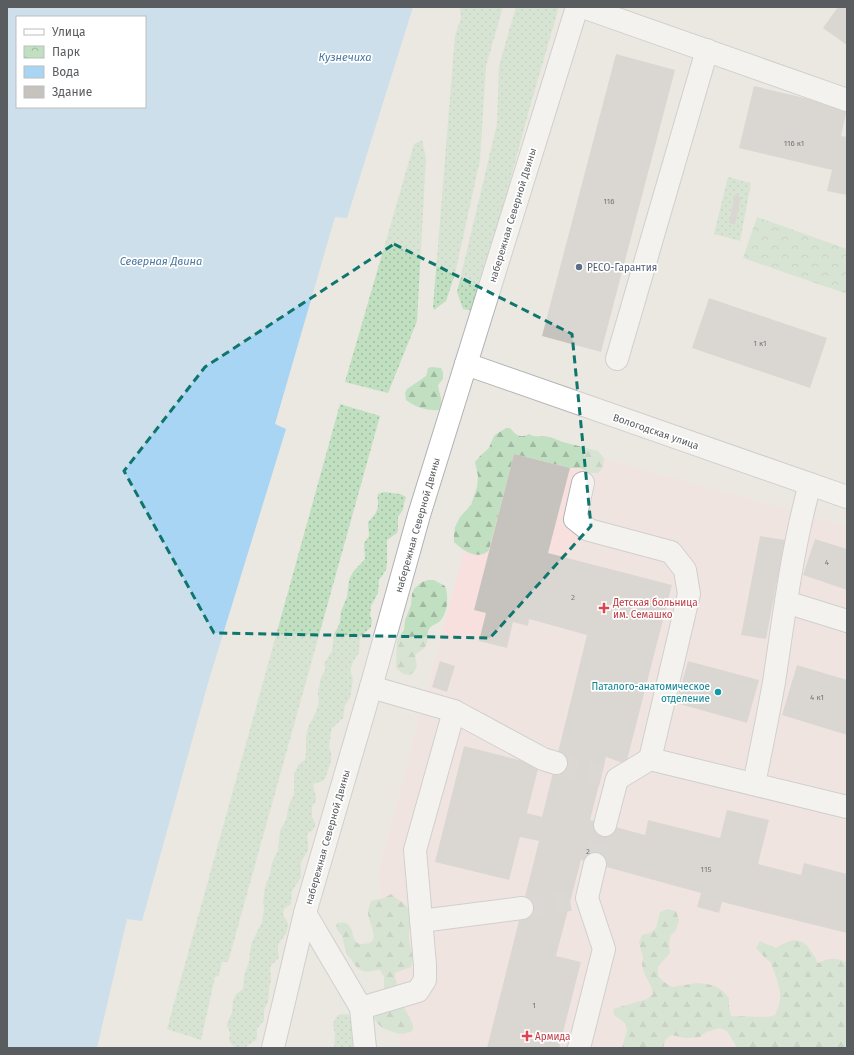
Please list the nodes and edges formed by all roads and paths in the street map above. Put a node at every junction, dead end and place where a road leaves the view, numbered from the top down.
1 (577, 7) edge
2 (583, 7) edge
3 (707, 50) junction
4 (847, 100) edge
5 (617, 359) dead end
6 (466, 364) junction
7 (583, 483) dead end
8 (810, 484) junction
9 (847, 497) edge
10 (786, 602) junction
11 (847, 621) edge
12 (371, 687) junction
13 (454, 711) junction
14 (650, 759) junction
15 (556, 762) tunnel mouth
16 (754, 784) junction
17 (847, 807) edge
18 (605, 825) tunnel mouth
19 (595, 864) tunnel mouth
20 (522, 908) tunnel mouth
21 (304, 913) junction
22 (422, 921) junction
23 (361, 1008) junction
24 (273, 1048) edge
25 (366, 1048) edge
26 (579, 1048) edge

1 - 6 street, набережная Северной Двины
2 - 3 street
3 - 4 street
3 - 5 street
6 - 8 street, Вологодская улица
6 - 12 street, набережная Северной Двины
7 - 14 street
8 - 9 street, Вологодская улица
8 - 10 street
10 - 11 street
10 - 16 street
12 - 13 street
12 - 21 street, набережная Северной Двины
13 - 15 street
13 - 22 street
14 - 16 street
14 - 18 street
16 - 17 street
19 - 26 street
20 - 22 street
21 - 23 street
21 - 24 street, набережная Северной Двины
22 - 23 street
23 - 25 street

